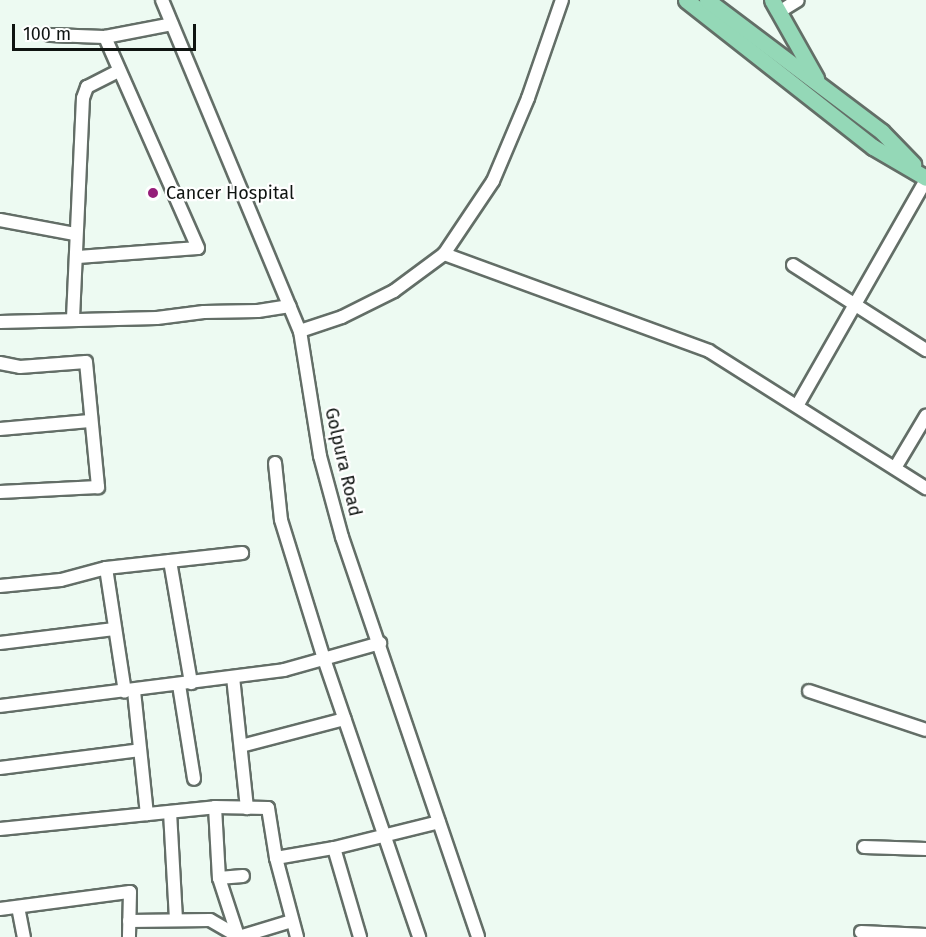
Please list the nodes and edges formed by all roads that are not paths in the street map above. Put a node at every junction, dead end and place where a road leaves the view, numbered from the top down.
1 (162, 0) edge
2 (562, 0) edge
3 (686, 0) edge
4 (707, 0) edge
5 (798, 0) edge
6 (776, 6) edge
7 (172, 24) junction
8 (50, 35) dead end
9 (105, 37) junction
10 (118, 70) junction
11 (820, 85) junction
12 (926, 179) edge
13 (0, 220) edge
14 (75, 234) junction
15 (444, 254) junction
16 (78, 257) junction
17 (793, 265) dead end
18 (855, 305) junction
19 (290, 306) junction
20 (73, 318) junction
21 (0, 321) edge
22 (300, 332) junction
23 (926, 350) edge
24 (0, 363) edge
25 (796, 406) junction
26 (926, 416) edge
27 (90, 421) junction
28 (0, 429) edge
29 (275, 463) dead end
30 (895, 468) junction
31 (926, 488) edge
32 (0, 492) edge
33 (242, 553) dead end
34 (170, 561) junction
35 (106, 568) junction
36 (0, 586) edge
37 (114, 629) junction
38 (0, 643) edge
39 (380, 643) junction
40 (324, 659) junction
41 (233, 677) junction
42 (185, 684) junction
43 (129, 691) junction
44 (809, 691) dead end
45 (0, 706) edge
46 (345, 719) junction
47 (926, 730) edge
48 (242, 746) junction
49 (140, 750) junction
50 (0, 768) edge
51 (194, 779) dead end
52 (215, 807) junction
53 (247, 808) junction
54 (170, 812) junction
55 (147, 814) junction
56 (439, 822) junction
57 (0, 828) edge
58 (386, 836) junction
59 (864, 847) dead end
60 (334, 848) junction
61 (926, 849) edge
62 (276, 858) junction
63 (243, 876) dead end
64 (219, 878) junction
65 (18, 907) junction
66 (0, 909) edge
67 (176, 920) junction
68 (129, 921) junction
69 (292, 921) junction
70 (861, 932) dead end
71 (926, 935) edge
72 (238, 936) edge
73 (24, 937) edge
74 (129, 937) edge
75 (297, 937) edge
76 (360, 937) edge
77 (419, 937) edge
78 (478, 937) edge

1 - 7 street, Golpura Road
2 - 15 street
3 - 12 main road
4 - 11 main road
5 - 6 street
6 - 11 main road
7 - 9 street
7 - 19 street, Golpura Road
8 - 9 street
9 - 10 street
10 - 14 street
10 - 16 street
11 - 12 main road
12 - 18 street
13 - 14 street
14 - 16 street
15 - 22 street
15 - 25 street
16 - 20 street
17 - 18 street
18 - 23 street
18 - 25 street
19 - 20 street
19 - 22 street, Golpura Road
20 - 21 street
22 - 39 street, Golpura Road
24 - 27 street
25 - 30 street
26 - 30 street
27 - 28 street
27 - 32 street
29 - 40 street
30 - 31 street
33 - 34 street
34 - 35 street
34 - 42 street
35 - 36 street
35 - 37 street
37 - 38 street
37 - 43 street
39 - 40 street
39 - 56 street, Golpura Road
40 - 41 street
40 - 46 street
41 - 42 street
41 - 48 street
42 - 43 street
42 - 51 street
43 - 45 street
43 - 49 street
44 - 47 street
46 - 48 street
46 - 58 street
48 - 53 street
49 - 50 street
49 - 55 street
52 - 53 street
52 - 54 street
52 - 64 street
53 - 62 street
54 - 55 street
54 - 67 street
55 - 57 street
56 - 58 street
56 - 78 street, Golpura Road
58 - 60 street
58 - 77 street
59 - 61 street
60 - 62 street
60 - 76 street
62 - 69 street
63 - 64 street
64 - 72 street
65 - 66 street
65 - 68 street
65 - 73 street
67 - 68 street
67 - 72 street
68 - 74 street
69 - 72 street
69 - 75 street
70 - 71 street

